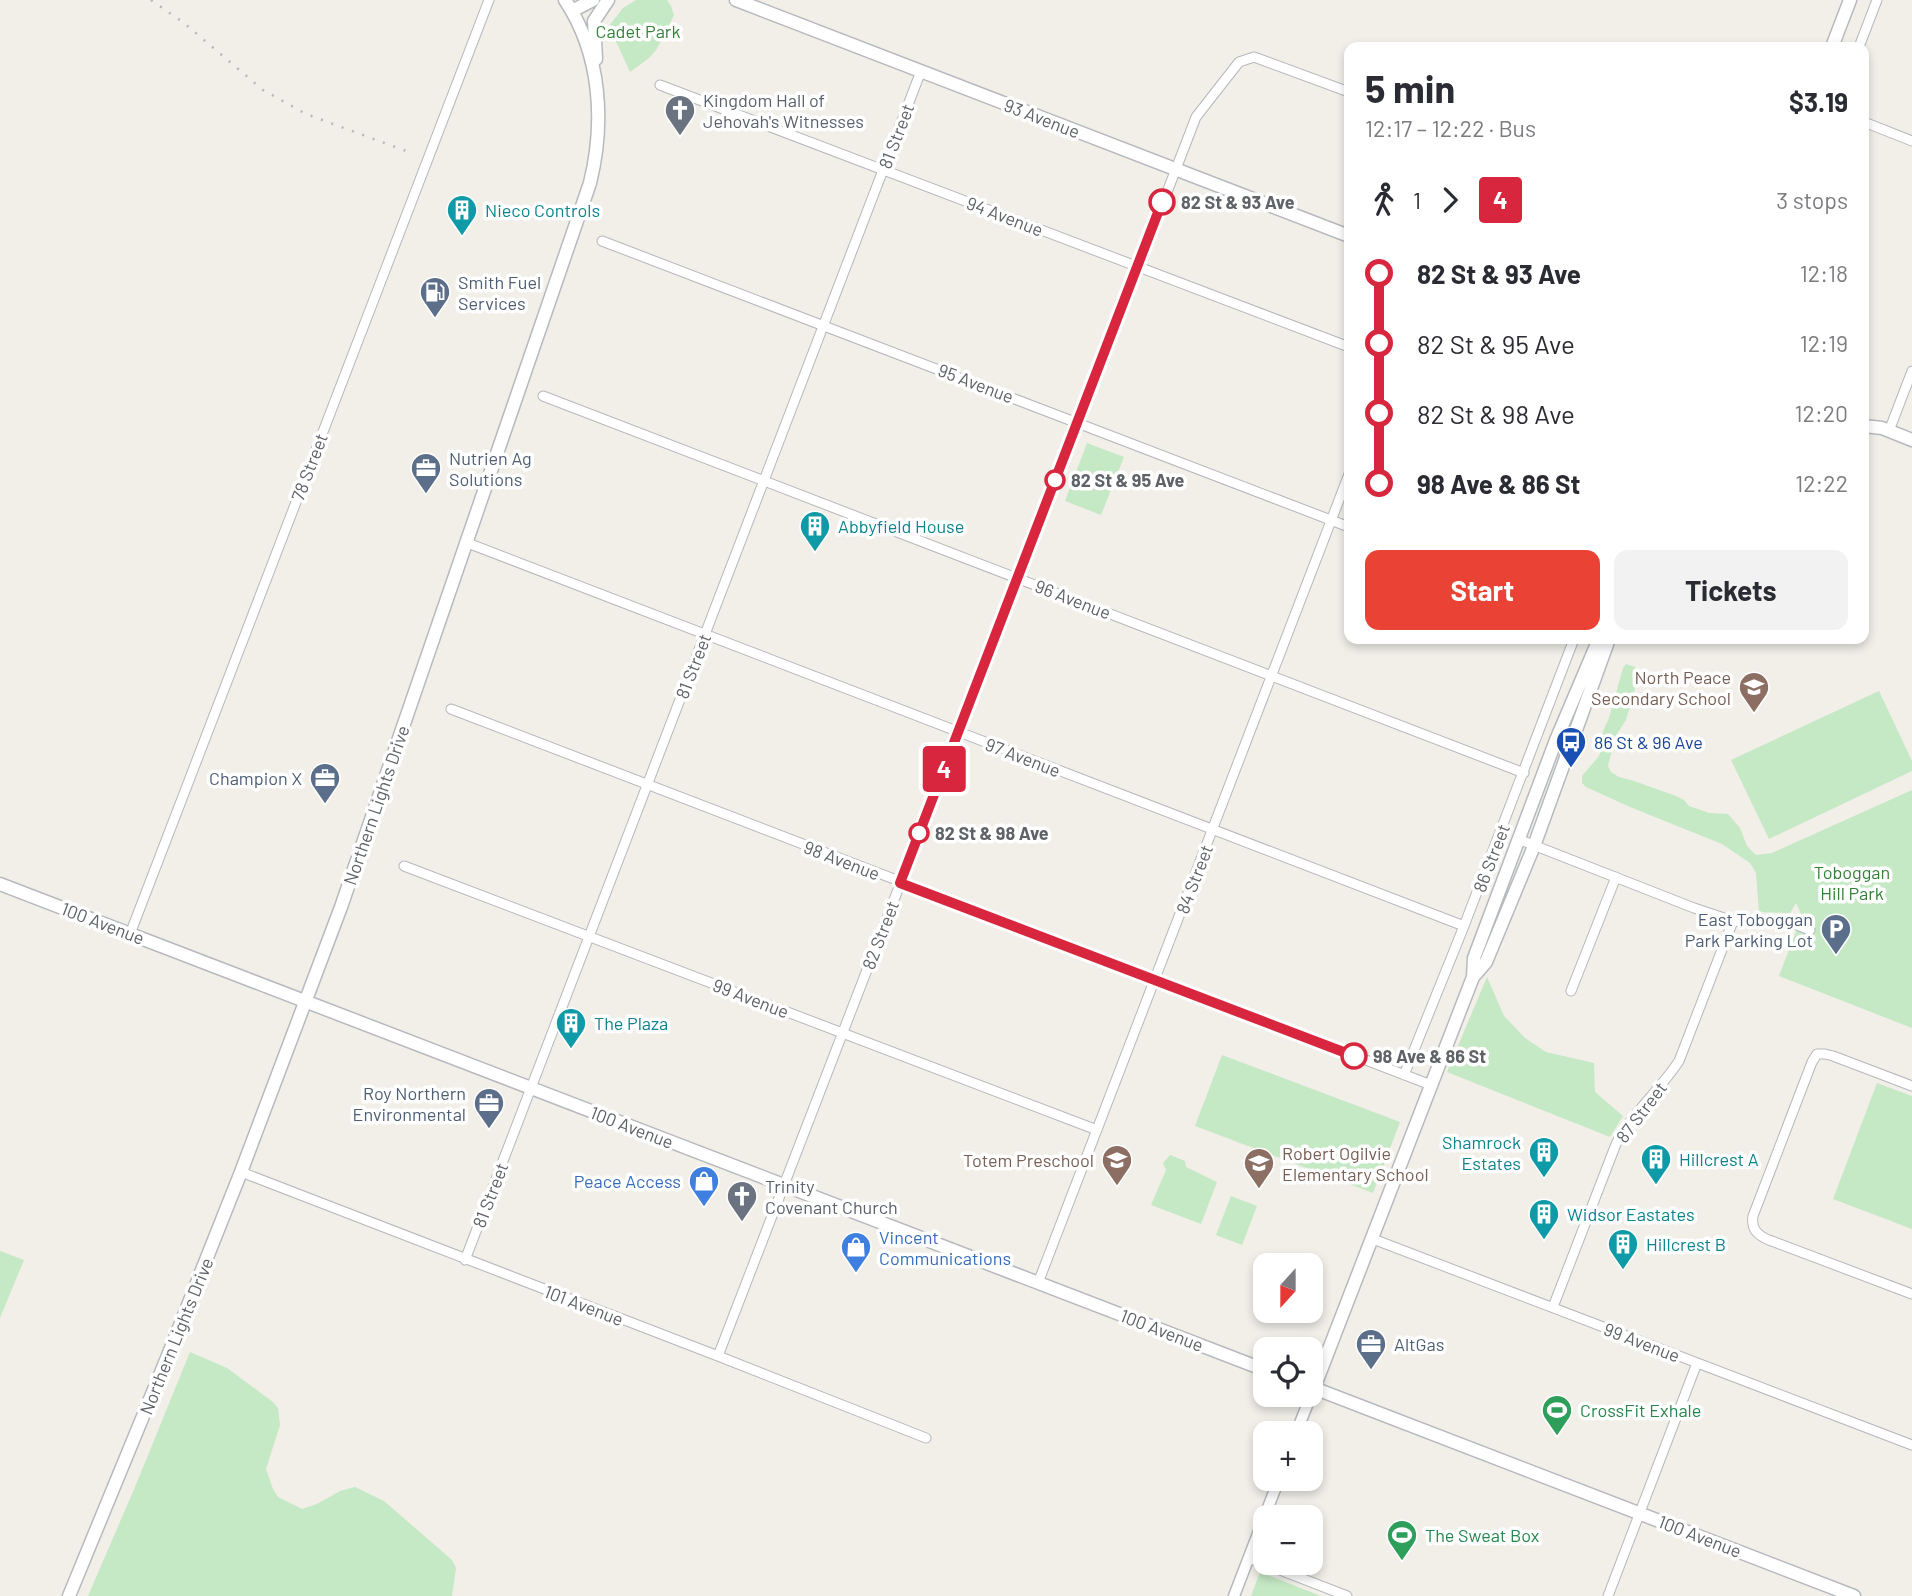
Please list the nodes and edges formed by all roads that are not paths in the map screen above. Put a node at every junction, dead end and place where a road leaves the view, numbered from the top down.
1 (489, 0) edge
2 (593, 0) edge
3 (608, 0) edge
4 (736, 0) edge
5 (1850, 0) edge
6 (1877, 0) edge
7 (569, 5) edge
8 (1834, 42) edge
9 (1861, 42) edge
10 (921, 71) junction
11 (660, 85) dead end
12 (597, 87) junction
13 (1344, 90) edge
14 (1869, 124) edge
15 (1912, 142) edge
16 (884, 169) junction
17 (1175, 169) junction
18 (1344, 234) edge
19 (602, 242) dead end
20 (1137, 266) junction
21 (824, 325) junction
22 (1344, 345) edge
23 (1912, 371) edge
24 (543, 397) dead end
25 (1869, 420) edge
26 (1077, 422) junction
27 (1869, 427) edge
28 (1886, 430) junction
29 (1912, 440) edge
30 (764, 481) junction
31 (1344, 488) edge
32 (1332, 520) junction
33 (1344, 525) edge
34 (465, 542) junction
35 (1018, 578) junction
36 (705, 634) junction
37 (1572, 644) edge
38 (1596, 644) edge
39 (1607, 644) edge
40 (1271, 676) junction
41 (451, 709) dead end
42 (958, 732) junction
43 (1524, 773) junction
44 (647, 786) junction
45 (1213, 829) junction
46 (1518, 839) junction
47 (1534, 846) junction
48 (404, 866) dead end
49 (1616, 877) junction
50 (900, 883) junction
51 (0, 884) edge
52 (1733, 921) junction
53 (1464, 926) junction
54 (1810, 930) dead end
55 (130, 934) junction
56 (589, 936) junction
57 (1473, 977) junction
58 (1155, 980) junction
59 (1571, 991) dead end
60 (306, 1002) junction
61 (843, 1033) junction
62 (1404, 1075) junction
63 (1431, 1085) junction
64 (1912, 1086) edge
65 (531, 1088) junction
66 (1097, 1130) junction
67 (241, 1172) junction
68 (784, 1186) junction
69 (1373, 1239) junction
70 (465, 1260) junction
71 (1038, 1283) junction
72 (1912, 1294) edge
73 (1553, 1307) junction
74 (718, 1356) junction
75 (1323, 1361) edge
76 (1697, 1363) junction
77 (1253, 1365) edge
78 (1323, 1392) edge
79 (926, 1438) dead end
80 (1912, 1445) edge
81 (1274, 1491) edge
82 (1640, 1513) junction
83 (1249, 1558) junction
84 (69, 1596) edge
85 (1234, 1596) edge
86 (1347, 1596) edge
87 (1608, 1596) edge
88 (1854, 1596) edge

1 - 55 street, 78 Street
2 - 7 main road
3 - 12 main road
4 - 10 main road, 93 Avenue
5 - 8 main road
6 - 9 street
7 - 12 main road, Northern Lights Drive
10 - 16 street, 81 Street
10 - 17 main road, 93 Avenue
11 - 16 street, 94 Avenue
12 - 34 main road, Northern Lights Drive
13 - 17 street, 82 Street
14 - 15 street
16 - 20 street, 94 Avenue
16 - 21 street, 81 Street
17 - 18 main road, 93 Avenue
17 - 20 street, 82 Street
19 - 21 street, 95 Avenue
20 - 22 street, 94 Avenue
20 - 26 street, 82 Street
21 - 26 street, 95 Avenue
21 - 30 street, 81 Street
23 - 28 street
24 - 30 street, 96 Avenue
25 - 28 main road
26 - 32 street, 95 Avenue
26 - 35 street, 82 Street
27 - 28 main road
28 - 29 main road
30 - 35 street, 96 Avenue
30 - 36 street, 81 Street
31 - 32 street, 84 Street
32 - 33 street, 95 Avenue
32 - 40 street, 84 Street
34 - 36 street, 97 Avenue
34 - 60 main road, Northern Lights Drive
35 - 40 street, 96 Avenue
35 - 42 street, 82 Street
36 - 42 street, 97 Avenue
36 - 44 street, 81 Street
37 - 43 street, 86 Street
38 - 46 main road, 86 Street
39 - 47 main road, 86 Street
40 - 43 street, 96 Avenue
40 - 45 street, 84 Street
41 - 44 street, 98 Avenue
42 - 45 street, 97 Avenue
42 - 50 street, 82 Street
43 - 53 street, 86 Street
44 - 50 street, 98 Avenue
44 - 56 street, 81 Street
45 - 53 street, 97 Avenue
45 - 58 street, 84 Street
46 - 47 street
46 - 57 main road, 86 Street
47 - 49 street
47 - 57 main road, 86 Street
48 - 56 street, 99 Avenue
49 - 52 street
49 - 59 street
50 - 58 street, 98 Avenue
50 - 61 street, 82 Street
51 - 55 main road, 100 Avenue
52 - 54 street
52 - 73 street, 87 Street
53 - 62 street, 86 Street
55 - 60 main road, 100 Avenue
56 - 61 street, 99 Avenue
56 - 65 street, 81 Street
57 - 63 main road, 86 Street
58 - 62 street, 98 Avenue
58 - 66 street, 84 Street
60 - 65 main road, 100 Avenue
60 - 67 main road, Northern Lights Drive
61 - 66 street, 99 Avenue
61 - 68 street, 82 Street
62 - 63 street, 98 Avenue
63 - 69 main road, 86 Street
64 - 72 street
65 - 68 main road, 100 Avenue
65 - 70 street, 81 Street
66 - 71 street, 84 Street
67 - 70 street, 101 Avenue
67 - 84 main road, Northern Lights Drive
68 - 71 main road, 100 Avenue
68 - 74 street, 82 Street
69 - 73 street, 99 Avenue
69 - 75 main road, 86 Street
70 - 74 street, 101 Avenue
71 - 77 main road, 100 Avenue
73 - 76 street, 99 Avenue
74 - 79 street, 101 Avenue
76 - 80 street, 99 Avenue
76 - 82 street
78 - 82 main road, 100 Avenue
81 - 83 street
82 - 87 street
82 - 88 main road, 100 Avenue
83 - 85 street
83 - 86 street

